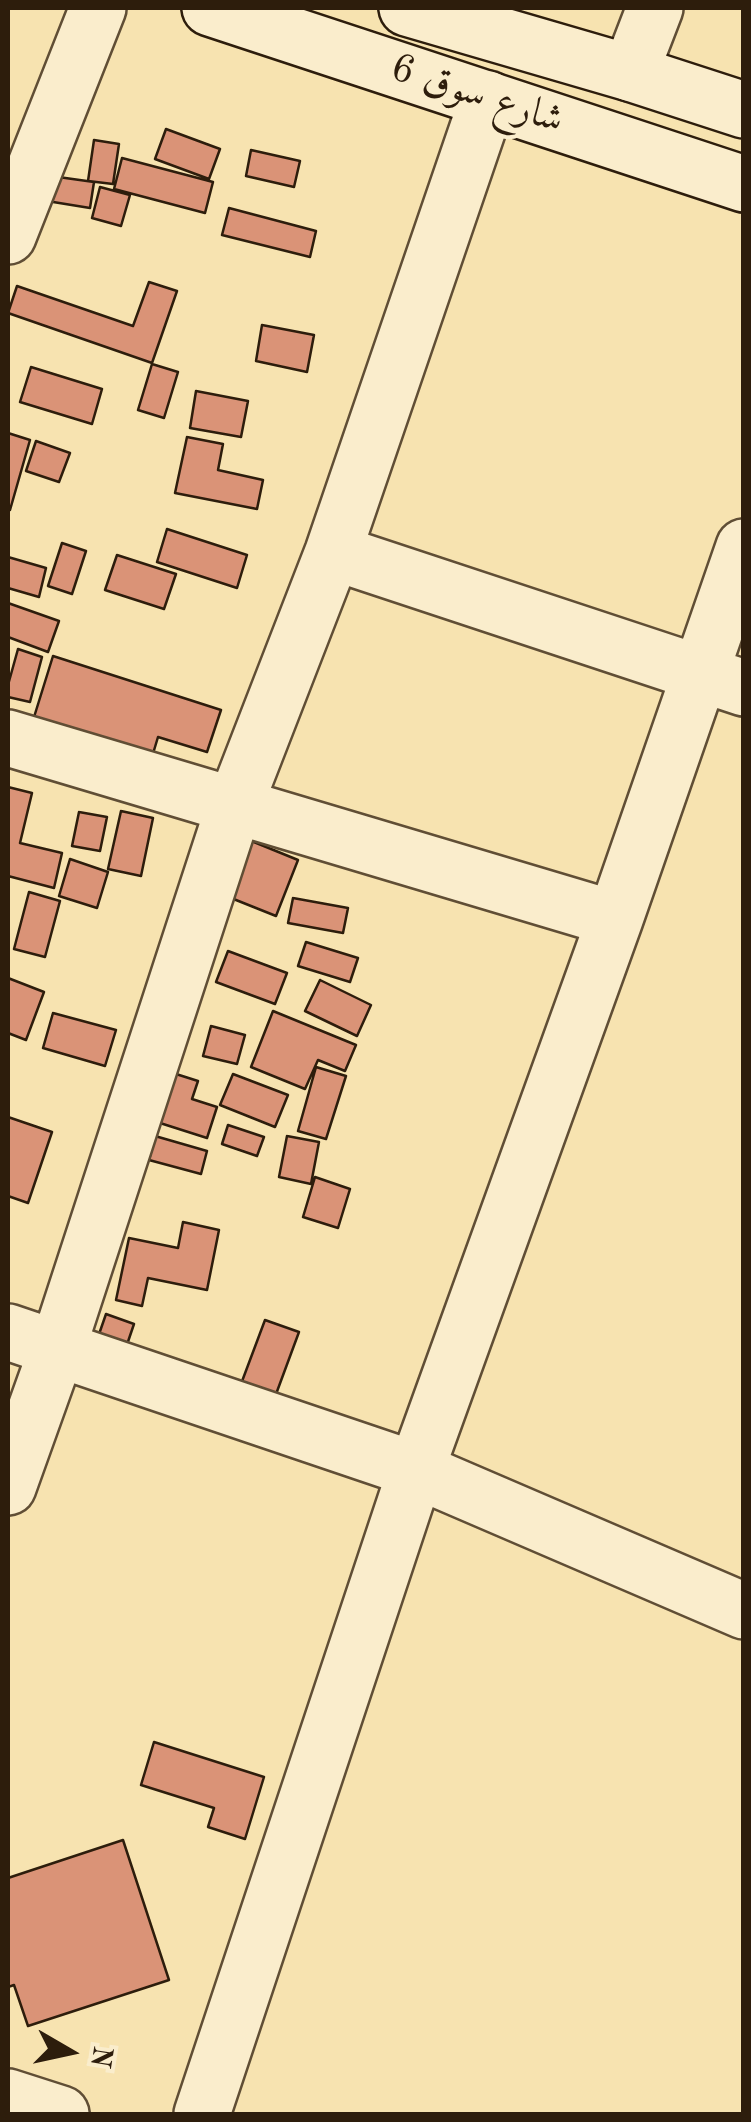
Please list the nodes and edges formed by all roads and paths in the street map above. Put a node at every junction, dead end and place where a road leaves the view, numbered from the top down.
1 (98, 8) edge
2 (210, 8) edge
3 (408, 8) edge
4 (655, 8) edge
5 (630, 73) junction
6 (488, 99) junction
7 (744, 110) edge
8 (744, 184) edge
9 (8, 236) edge
10 (744, 547) edge
11 (334, 552) junction
12 (722, 681) edge
13 (8, 738) edge
14 (234, 806) junction
15 (615, 919) junction
16 (32, 1341) edge
17 (416, 1470) junction
18 (8, 1486) edge
19 (744, 1611) edge
20 (8, 2097) edge
21 (61, 2114) edge
22 (202, 2114) edge

1 - 9 street
2 - 6 street, شارع سوق 6
3 - 5 street, شارع سوق 6
4 - 5 street
5 - 7 street, شارع سوق 6
6 - 8 street, شارع سوق 6
6 - 11 street
10 - 12 street
11 - 12 street
11 - 14 street
12 - 15 street
13 - 14 street
14 - 15 street
14 - 16 street
15 - 17 street
16 - 17 street
16 - 18 street
17 - 19 street
17 - 22 street
20 - 21 street

